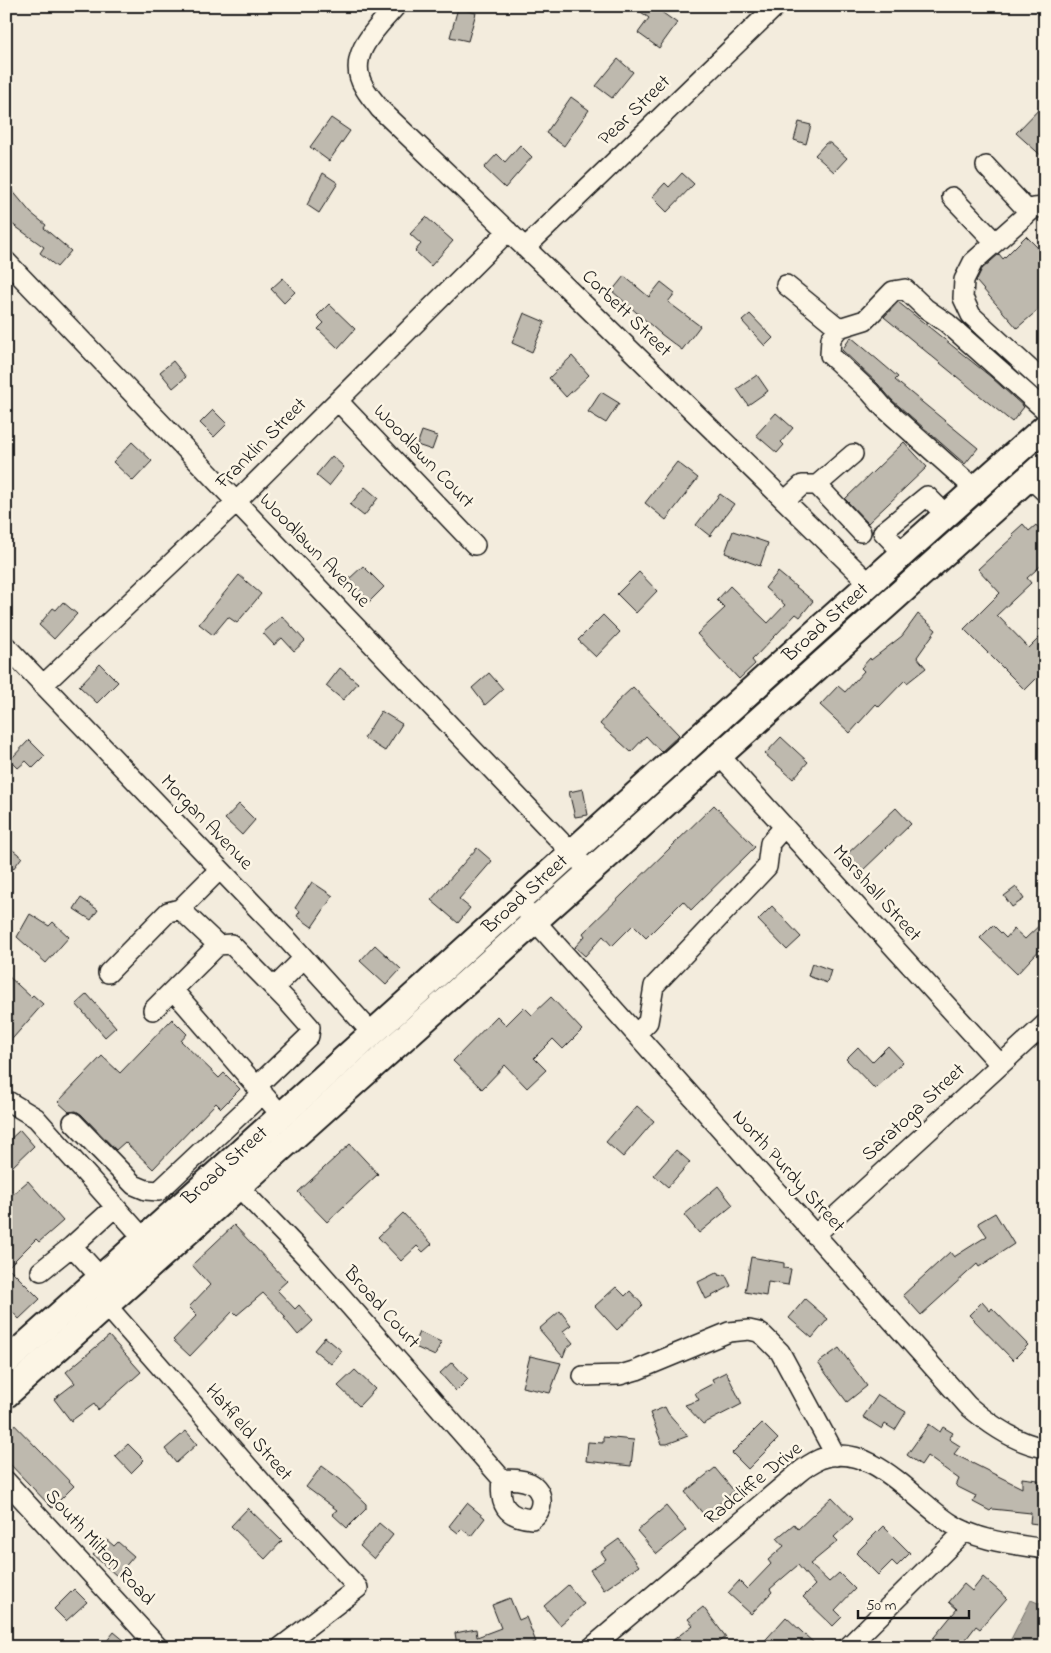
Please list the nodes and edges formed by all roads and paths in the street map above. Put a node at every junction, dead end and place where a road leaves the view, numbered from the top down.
1 (396, 6) edge
2 (776, 6) edge
3 (986, 166) dead end
4 (952, 196) dead end
5 (1037, 210) edge
6 (508, 232) junction
7 (995, 242) junction
8 (525, 248) junction
9 (6, 261) edge
10 (786, 285) dead end
11 (839, 328) junction
12 (1045, 383) edge
13 (338, 401) junction
14 (1045, 410) edge
15 (1045, 427) edge
16 (853, 454) dead end
17 (1039, 477) edge
18 (818, 485) junction
19 (975, 489) junction
20 (785, 501) junction
21 (236, 502) junction
22 (946, 515) junction
23 (861, 532) junction
24 (883, 532) junction
25 (475, 544) dead end
26 (839, 554) junction
27 (904, 554) junction
28 (870, 584) junction
29 (6, 646) edge
30 (43, 685) junction
31 (718, 755) junction
32 (784, 827) junction
33 (571, 852) junction
34 (219, 870) junction
35 (589, 871) junction
36 (517, 901) junction
37 (180, 909) junction
38 (534, 920) junction
39 (218, 945) junction
40 (304, 958) junction
41 (108, 973) dead end
42 (274, 988) junction
43 (173, 990) junction
44 (153, 1010) dead end
45 (1045, 1024) edge
46 (372, 1033) junction
47 (636, 1034) junction
48 (1000, 1064) junction
49 (260, 1089) junction
50 (6, 1100) edge
51 (282, 1116) junction
52 (73, 1122) dead end
53 (186, 1166) junction
54 (214, 1178) junction
55 (239, 1188) junction
56 (159, 1191) junction
57 (114, 1206) junction
58 (176, 1211) junction
59 (815, 1235) junction
60 (145, 1240) junction
61 (72, 1246) junction
62 (41, 1271) dead end
63 (101, 1278) junction
64 (107, 1306) junction
65 (6, 1362) edge
66 (583, 1376) dead end
67 (6, 1395) edge
68 (1045, 1448) edge
69 (836, 1456) junction
70 (502, 1479) dead end
71 (6, 1481) edge
72 (965, 1531) junction
73 (1045, 1549) edge
74 (158, 1647) edge
75 (281, 1647) edge
76 (592, 1647) edge
77 (848, 1647) edge

1 - 6 street, Corbett Street
2 - 8 street, Pear Street
3 - 5 street
4 - 7 street
5 - 7 street
6 - 8 street, Corbett Street
6 - 13 street, Franklin Street
7 - 12 street
8 - 20 street, Corbett Street
9 - 21 street, Woodlawn Avenue
10 - 11 street
11 - 14 street
11 - 19 street
13 - 21 street, Franklin Street
13 - 25 street, Woodlawn Court
15 - 19 main road, Broad Street
16 - 18 street
17 - 31 main road, Broad Street
18 - 20 street
18 - 23 street
19 - 22 main road, Broad Street
20 - 26 street, Corbett Street
21 - 30 street, Franklin Street
21 - 33 street, Woodlawn Avenue
22 - 24 street
22 - 27 main road, Broad Street
23 - 24 street
23 - 26 street
24 - 27 street
26 - 28 street, Corbett Street
27 - 28 main road, Broad Street
28 - 33 main road, Broad Street
29 - 30 street, Morgan Avenue
30 - 34 street, Morgan Avenue
31 - 32 street, Marshall Street
31 - 35 main road, Broad Street
32 - 47 street
32 - 48 street, Marshall Street
33 - 35 street, Woodlawn Avenue
33 - 36 main road, Broad Street
34 - 37 street
34 - 40 street, Morgan Avenue
35 - 38 main road, Broad Street
36 - 38 street, North Purdy Street
36 - 46 main road, Broad Street
37 - 39 street
37 - 41 street
38 - 47 street, North Purdy Street
38 - 55 main road, Broad Street
39 - 42 street
39 - 43 street
40 - 42 street
40 - 46 street, Morgan Avenue
42 - 49 street
43 - 44 street
43 - 49 street
45 - 48 street, Saratoga Street
46 - 51 main road, Broad Street
47 - 59 street, North Purdy Street
48 - 59 street, Saratoga Street
49 - 51 street
49 - 53 street
50 - 57 street
51 - 54 main road, Broad Street
52 - 56 street
53 - 54 street, Broad Court
53 - 56 street
54 - 55 street, Broad Court
54 - 58 main road, Broad Street
55 - 64 main road, Broad Street
55 - 70 street, Broad Court
56 - 58 street
57 - 60 street
57 - 61 street
58 - 60 main road, Broad Street
59 - 68 street, North Purdy Street
60 - 63 main road, Broad Street
61 - 62 street
61 - 63 street
63 - 65 main road, Broad Street
64 - 67 main road, Broad Street
64 - 75 street, Hatfield Street
66 - 69 street
69 - 72 street, Radcliffe Drive
69 - 76 street, Radcliffe Drive
71 - 74 street, South Milton Road
72 - 73 street, Radcliffe Drive
72 - 77 street

